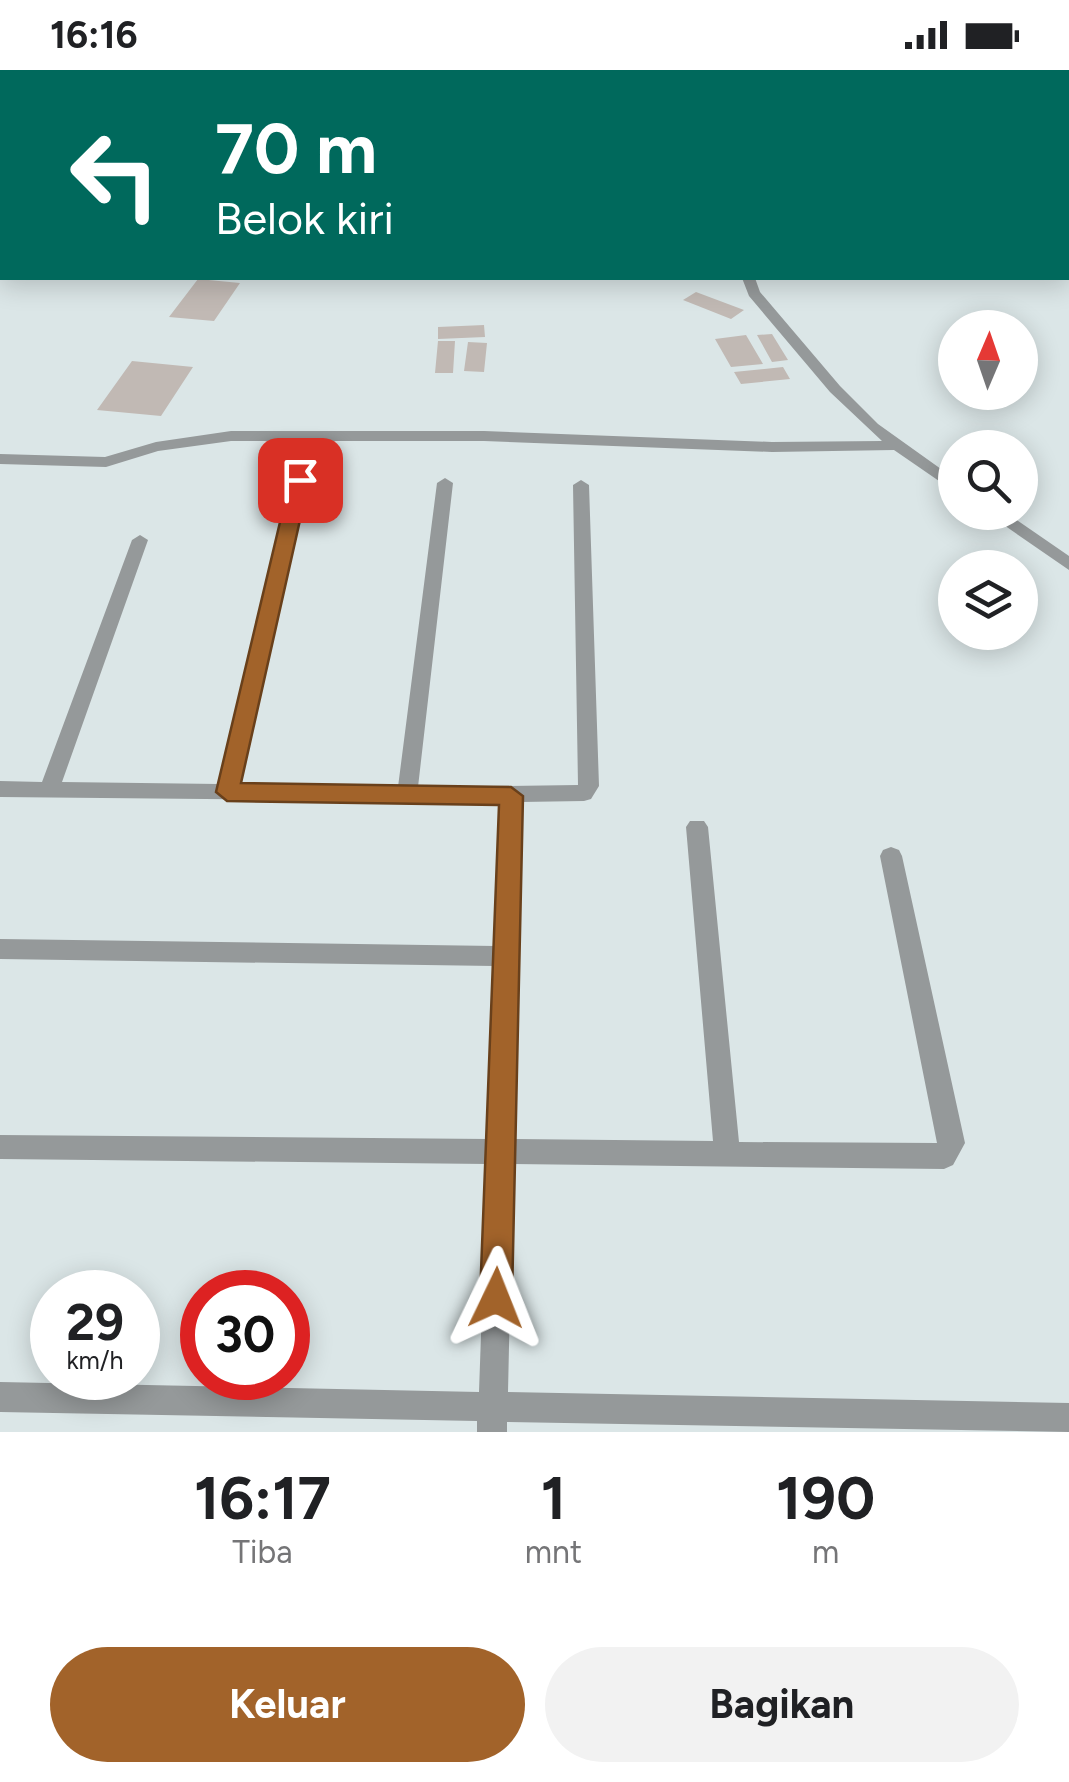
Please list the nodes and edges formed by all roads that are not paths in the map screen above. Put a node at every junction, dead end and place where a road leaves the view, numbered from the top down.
1 (751, 280) edge
2 (898, 445) junction
3 (0, 459) edge
4 (938, 474) edge
5 (300, 480) dead end
6 (445, 483) dead end
7 (582, 485) dead end
8 (1019, 530) edge
9 (140, 540) dead end
10 (1069, 564) edge
11 (0, 788) edge
12 (50, 790) junction
13 (227, 792) junction
14 (408, 796) junction
15 (511, 796) junction
16 (697, 826) dead end
17 (891, 856) dead end
18 (0, 949) edge
19 (506, 956) junction
20 (0, 1146) edge
21 (501, 1153) junction
22 (727, 1156) junction
23 (0, 1397) edge
24 (1069, 1418) edge
25 (493, 1420) edge

1 - 2 street
2 - 3 street
2 - 4 street
5 - 13 street
6 - 14 street
7 - 15 street
8 - 10 street
9 - 12 street
11 - 12 street
12 - 13 street
13 - 14 street
14 - 15 street
15 - 19 street
16 - 22 street
17 - 22 street
18 - 19 street
19 - 21 street
20 - 21 street
21 - 22 street
21 - 25 street
23 - 25 street
24 - 25 street

